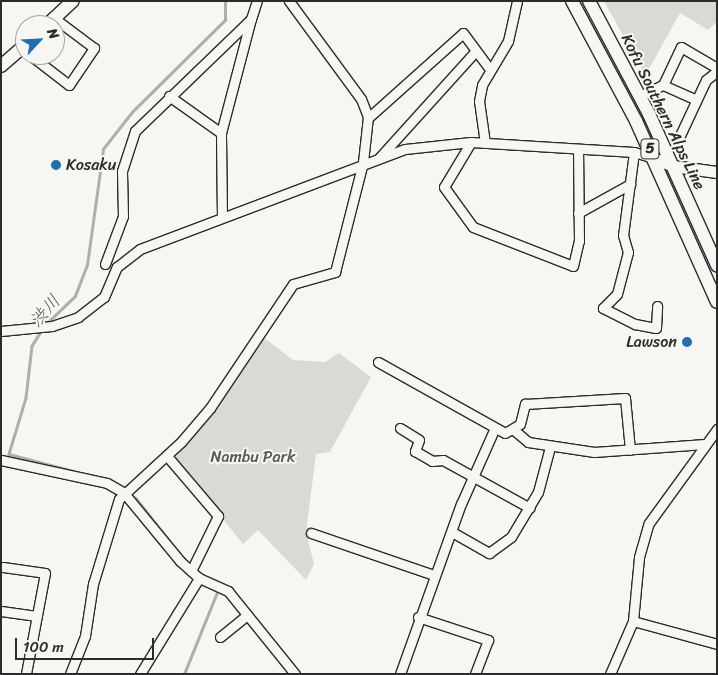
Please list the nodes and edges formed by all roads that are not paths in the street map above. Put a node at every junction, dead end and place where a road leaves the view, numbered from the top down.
1 (73, 1) edge
2 (257, 1) edge
3 (289, 1) edge
4 (517, 1) edge
5 (572, 1) edge
6 (589, 1) edge
7 (58, 15) edge
8 (250, 19) junction
9 (65, 30) edge
10 (475, 52) junction
11 (15, 57) edge
12 (43, 65) edge
13 (1, 66) edge
14 (489, 68) junction
15 (717, 69) edge
16 (662, 86) junction
17 (168, 96) junction
18 (640, 96) junction
19 (696, 100) junction
20 (368, 118) junction
21 (221, 133) junction
22 (471, 142) junction
23 (485, 143) junction
24 (676, 144) dead end
25 (578, 149) junction
26 (634, 152) junction
27 (380, 157) junction
28 (654, 158) junction
29 (363, 162) junction
30 (673, 166) junction
31 (717, 172) edge
32 (630, 184) junction
33 (578, 213) junction
34 (222, 217) junction
35 (105, 264) dead end
36 (717, 265) edge
37 (717, 302) edge
38 (657, 306) dead end
39 (1, 331) edge
40 (378, 362) dead end
41 (400, 428) dead end
42 (717, 429) edge
43 (494, 430) junction
44 (515, 431) junction
45 (705, 444) junction
46 (550, 447) junction
47 (630, 450) junction
48 (167, 456) junction
49 (1, 460) edge
50 (473, 476) junction
51 (124, 493) junction
52 (530, 508) junction
53 (452, 532) junction
54 (312, 533) dead end
55 (3, 566) dead end
56 (191, 571) junction
57 (434, 575) junction
58 (199, 578) junction
59 (1, 611) edge
60 (247, 615) junction
61 (37, 616) junction
62 (418, 617) junction
63 (633, 622) junction
64 (220, 637) dead end
65 (717, 644) edge
66 (26, 674) edge
67 (70, 674) edge
68 (140, 674) edge
69 (295, 674) edge
70 (400, 674) edge
71 (475, 674) edge
72 (610, 674) edge

1 - 7 main road
2 - 8 street
3 - 20 street
4 - 14 street
5 - 28 main road, Kofu Southern Alps Line / 5
6 - 18 main road, Kofu Southern Alps Line / 5
8 - 17 street
8 - 21 street
9 - 12 street
10 - 14 street
10 - 20 street
10 - 27 street
11 - 13 main road
14 - 23 street
15 - 16 street
15 - 19 street
16 - 18 street
16 - 19 street
17 - 21 street
17 - 35 street
18 - 30 main road, Kofu Southern Alps Line / 5
19 - 24 street
20 - 29 street
21 - 34 street
22 - 23 street
22 - 27 street
22 - 33 street
23 - 25 street
25 - 26 street
25 - 33 street
26 - 28 street
26 - 32 street
27 - 29 street
28 - 30 street
28 - 37 main road, Kofu Southern Alps Line / 5
29 - 34 street
29 - 48 street
30 - 31 street
30 - 36 main road, Kofu Southern Alps Line / 5
32 - 33 street
32 - 38 street
34 - 39 street
40 - 43 street
41 - 50 street
42 - 45 street
43 - 44 street
43 - 50 street
44 - 46 street
44 - 47 street
45 - 47 street
45 - 63 street
46 - 47 street
46 - 52 street
48 - 51 street
48 - 56 street
49 - 51 street
50 - 52 street
50 - 53 street
51 - 56 street
51 - 67 street
52 - 53 street
53 - 57 street
54 - 57 street
55 - 61 street
56 - 58 street
57 - 62 street
58 - 60 street
58 - 68 street
59 - 61 street
60 - 64 street
60 - 69 street
61 - 66 street
62 - 70 street
62 - 71 street
63 - 65 street
63 - 72 street

